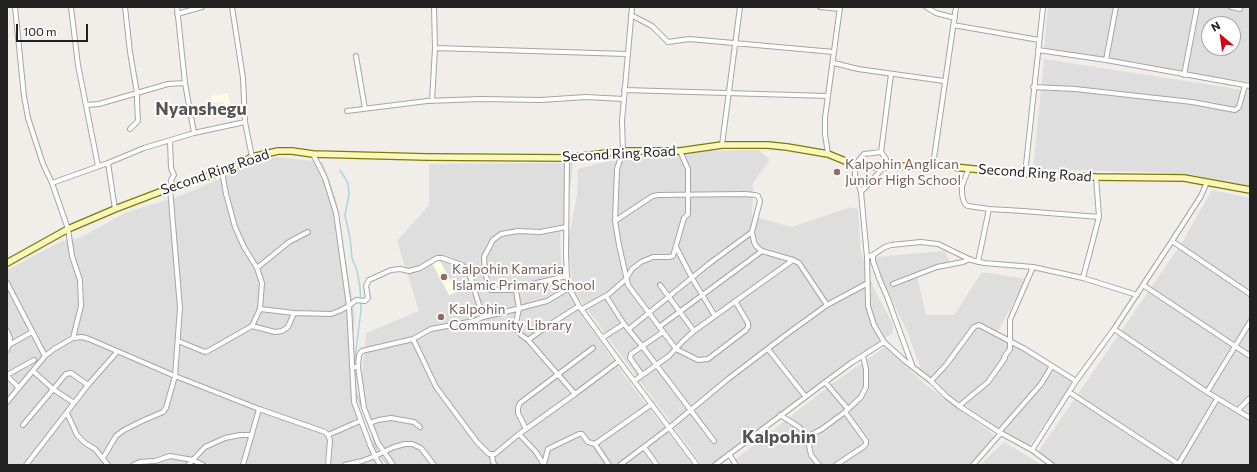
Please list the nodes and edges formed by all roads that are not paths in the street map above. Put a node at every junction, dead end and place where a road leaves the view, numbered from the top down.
1 (15, 7) edge
2 (71, 7) edge
3 (125, 7) edge
4 (177, 7) edge
5 (202, 7) edge
6 (232, 7) edge
7 (434, 7) edge
8 (632, 7) edge
9 (740, 7) edge
10 (820, 7) edge
11 (926, 7) edge
12 (956, 7) edge
13 (1043, 7) edge
14 (1116, 7) edge
15 (1197, 7) edge
16 (1231, 7) edge
17 (840, 8) edge
18 (1240, 9) dead end
19 (178, 14) junction
20 (631, 15) junction
21 (955, 18) junction
22 (953, 25) junction
23 (1039, 40) junction
24 (735, 42) junction
25 (435, 48) junction
26 (1038, 50) junction
27 (834, 52) junction
28 (627, 54) junction
29 (356, 56) dead end
30 (1106, 60) junction
31 (834, 63) junction
32 (891, 74) junction
33 (1184, 75) junction
34 (944, 81) junction
35 (185, 83) junction
36 (1248, 85) edge
37 (1033, 87) junction
38 (624, 90) junction
39 (137, 93) junction
40 (728, 93) junction
41 (828, 96) junction
42 (624, 99) junction
43 (432, 101) junction
44 (86, 105) junction
45 (365, 109) junction
46 (347, 110) dead end
47 (245, 122) junction
48 (130, 129) dead end
49 (194, 133) junction
50 (170, 141) junction
51 (722, 145) junction
52 (623, 151) junction
53 (680, 151) junction
54 (881, 152) junction
55 (313, 154) junction
56 (828, 154) junction
57 (252, 157) junction
58 (567, 158) junction
59 (108, 163) junction
60 (855, 165) junction
61 (933, 165) junction
62 (98, 166) junction
63 (884, 167) junction
64 (968, 168) junction
65 (222, 172) junction
66 (1025, 174) junction
67 (1096, 177) junction
68 (1208, 182) junction
69 (52, 183) junction
70 (170, 188) junction
71 (1250, 190) edge
72 (861, 192) junction
73 (688, 194) junction
74 (115, 209) junction
75 (990, 210) junction
76 (1099, 217) junction
77 (615, 221) junction
78 (566, 227) junction
79 (68, 229) junction
80 (308, 232) dead end
81 (752, 232) junction
82 (1172, 241) junction
83 (676, 247) junction
84 (762, 251) junction
85 (873, 255) junction
86 (867, 258) junction
87 (970, 259) junction
88 (793, 260) junction
89 (978, 262) junction
90 (7, 263) edge
91 (1033, 266) junction
92 (257, 268) junction
93 (485, 271) junction
94 (469, 273) junction
95 (567, 276) junction
96 (692, 278) junction
97 (1083, 278) junction
98 (626, 279) junction
99 (7, 283) edge
100 (868, 283) junction
101 (893, 284) dead end
102 (1143, 285) junction
103 (660, 286) dead end
104 (569, 288) junction
105 (516, 290) junction
106 (702, 294) junction
107 (1250, 294) edge
108 (1137, 295) junction
109 (606, 296) junction
110 (668, 297) junction
111 (735, 301) junction
112 (827, 305) junction
113 (349, 306) junction
114 (581, 308) junction
115 (260, 309) junction
116 (519, 309) junction
117 (680, 311) junction
118 (294, 313) junction
119 (649, 314) junction
120 (716, 316) junction
121 (483, 317) junction
122 (1250, 322) edge
123 (624, 324) junction
124 (252, 326) junction
125 (659, 327) junction
126 (629, 329) junction
127 (1114, 329) junction
128 (694, 331) junction
129 (7, 332) edge
130 (32, 332) junction
131 (663, 332) junction
132 (73, 338) junction
133 (602, 338) junction
134 (413, 339) junction
135 (528, 340) junction
136 (1009, 340) junction
137 (178, 341) junction
138 (884, 342) junction
139 (9, 345) junction
140 (642, 346) junction
141 (1235, 346) junction
142 (593, 348) dead end
143 (676, 349) junction
144 (768, 349) junction
145 (7, 350) edge
146 (117, 352) junction
147 (45, 356) junction
148 (863, 356) junction
149 (1250, 356) edge
150 (34, 360) dead end
151 (619, 360) junction
152 (657, 365) junction
153 (912, 366) junction
154 (1052, 366) junction
155 (355, 367) junction
156 (33, 371) junction
157 (558, 374) junction
158 (642, 375) junction
159 (7, 376) edge
160 (175, 376) junction
161 (634, 381) junction
162 (931, 381) junction
163 (1076, 381) junction
164 (825, 382) junction
165 (88, 385) junction
166 (19, 388) junction
167 (53, 389) junction
168 (1069, 392) junction
169 (1207, 392) junction
170 (575, 394) junction
171 (805, 396) junction
172 (1250, 398) edge
173 (1217, 399) junction
174 (7, 402) edge
175 (74, 403) junction
176 (652, 404) junction
177 (959, 406) junction
178 (259, 409) junction
179 (1238, 410) junction
180 (690, 411) junction
181 (846, 411) junction
182 (66, 413) junction
183 (780, 415) junction
184 (1250, 418) edge
185 (360, 421) junction
186 (370, 424) junction
187 (23, 425) dead end
188 (420, 427) dead end
189 (669, 428) junction
190 (526, 429) junction
191 (1000, 433) junction
192 (519, 434) junction
193 (252, 435) junction
194 (328, 435) junction
195 (806, 436) junction
196 (714, 441) dead end
197 (594, 444) junction
198 (644, 447) junction
199 (1032, 450) junction
200 (378, 454) junction
201 (729, 454) junction
202 (492, 455) junction
203 (103, 458) junction
204 (193, 460) junction
205 (494, 463) edge
206 (544, 464) edge
207 (26, 465) edge
208 (108, 465) edge
209 (133, 465) edge
210 (188, 465) edge
211 (203, 465) edge
212 (243, 465) edge
213 (328, 465) edge
214 (345, 465) edge
215 (348, 465) edge
216 (380, 465) edge
217 (392, 465) edge
218 (434, 465) edge
219 (488, 465) edge
220 (609, 465) edge
221 (620, 465) edge
222 (657, 465) edge
223 (697, 465) edge
224 (715, 465) edge
225 (736, 465) edge
226 (819, 465) edge
227 (836, 465) edge
228 (973, 465) edge
229 (1052, 465) edge
230 (1179, 465) edge

1 - 69 street
2 - 44 street
3 - 39 street
4 - 19 street
5 - 19 street
6 - 47 street
7 - 25 street
8 - 20 street
9 - 24 street
10 - 17 street
11 - 21 street
12 - 21 street
13 - 23 street
14 - 30 street
15 - 33 street
16 - 18 street
17 - 27 street
19 - 35 street
20 - 24 street
20 - 28 street
21 - 22 street
22 - 23 street
22 - 34 street
23 - 26 street
24 - 27 street
24 - 40 street
25 - 28 street
25 - 43 street
26 - 30 street
26 - 37 street
27 - 31 street
28 - 38 street
29 - 45 street
30 - 33 street
31 - 32 street
31 - 41 street
32 - 34 street
32 - 54 street
33 - 36 street
34 - 61 street
35 - 39 street
35 - 49 street
36 - 37 street
37 - 66 street
38 - 40 street
38 - 42 street
39 - 44 street
39 - 48 street
40 - 41 street
40 - 51 street
41 - 56 street
42 - 43 street
42 - 52 street
43 - 45 street
44 - 62 street
45 - 46 street
47 - 49 street
47 - 57 street
49 - 50 street
50 - 59 street
50 - 70 street
51 - 53 street, Second Ring Road
51 - 56 street, Second Ring Road
52 - 53 street, Second Ring Road
52 - 58 street, Second Ring Road
52 - 77 street
53 - 73 street
54 - 60 street
54 - 63 street
55 - 57 street, Second Ring Road
55 - 58 street, Second Ring Road
55 - 113 street
56 - 60 street, Second Ring Road
57 - 65 street, Second Ring Road
58 - 78 street
59 - 62 street
59 - 74 street
60 - 63 street, Second Ring Road
60 - 72 street
61 - 63 street, Second Ring Road
61 - 64 street, Second Ring Road
62 - 69 street
63 - 72 street
64 - 66 street, Second Ring Road
64 - 75 street
65 - 70 street, Second Ring Road
65 - 92 street
66 - 67 street, Second Ring Road
67 - 68 street, Second Ring Road
67 - 76 street
68 - 71 street, Second Ring Road
68 - 82 street
69 - 79 street
70 - 74 street, Second Ring Road
70 - 137 street
72 - 86 street
73 - 77 street
73 - 81 street
73 - 83 street
74 - 79 street, Second Ring Road
75 - 76 street
75 - 89 street
76 - 97 street
77 - 98 street
78 - 93 street
78 - 95 street
79 - 90 street, Second Ring Road
79 - 132 street
80 - 92 street
81 - 84 street
81 - 96 street
82 - 102 street
82 - 107 street
83 - 96 street
83 - 98 street
84 - 88 street
84 - 106 street
85 - 86 street
85 - 87 street
85 - 153 street
86 - 100 street
87 - 89 street
87 - 101 street
88 - 111 street
88 - 112 street
89 - 91 street
91 - 97 street
91 - 136 street
92 - 115 street
93 - 94 street
93 - 105 street
94 - 113 street
94 - 121 street
95 - 104 street
95 - 105 street
96 - 106 street
96 - 110 street
97 - 108 street
98 - 109 street
98 - 119 street
99 - 130 street
100 - 112 street
100 - 138 street
102 - 108 street
102 - 141 street
103 - 110 street
104 - 114 street
104 - 116 street
105 - 116 street
106 - 117 street
106 - 120 street
108 - 127 street
109 - 114 street
109 - 123 street
110 - 117 street
110 - 119 street
111 - 120 street
111 - 143 street
112 - 144 street
113 - 118 street
113 - 155 street
114 - 133 street
114 - 135 street
115 - 118 street
115 - 124 street
116 - 121 street
116 - 135 street
117 - 125 street
117 - 128 street
118 - 124 street
119 - 125 street
119 - 126 street
120 - 128 street
121 - 134 street
122 - 141 street
123 - 126 street
123 - 133 street
124 - 137 street
125 - 131 street
126 - 140 street
127 - 163 street
127 - 169 street
128 - 143 street
129 - 139 street
130 - 139 street
130 - 147 street
131 - 140 street
131 - 143 street
132 - 146 street
132 - 147 street
133 - 151 street
134 - 155 street
134 - 202 street
135 - 157 street
136 - 154 street
136 - 162 street
136 - 177 street
137 - 160 street
138 - 148 street
138 - 153 street
139 - 145 street
140 - 152 street
140 - 158 street
141 - 149 street
141 - 169 street
142 - 157 street
143 - 152 street
144 - 171 street
144 - 180 street
146 - 160 street
146 - 165 street
147 - 156 street
148 - 164 street
148 - 181 street
150 - 159 street
151 - 161 street
151 - 170 street
152 - 158 street
152 - 180 street
153 - 162 street
154 - 163 street
154 - 191 street
155 - 185 street
155 - 186 street
156 - 166 street
156 - 167 street
157 - 170 street
157 - 190 street
158 - 161 street
159 - 166 street
160 - 178 street
160 - 203 street
161 - 176 street
162 - 177 street
163 - 168 street
164 - 171 street
164 - 181 street
165 - 167 street
165 - 175 street
166 - 174 street
167 - 175 street
167 - 187 street
168 - 199 street
168 - 230 street
169 - 173 street
170 - 190 street
171 - 183 street
172 - 179 street
173 - 179 street
173 - 230 street
175 - 182 street
176 - 189 street
176 - 197 street
177 - 191 street
178 - 193 street
178 - 194 street
179 - 184 street
180 - 189 street
180 - 196 street
181 - 195 street
181 - 227 street
182 - 203 street
182 - 207 street
183 - 195 street
183 - 201 street
185 - 194 street
185 - 200 street
186 - 188 street
186 - 200 street
189 - 198 street
189 - 223 street
190 - 192 street
191 - 199 street
191 - 228 street
192 - 202 street
192 - 206 street
193 - 204 street
193 - 212 street
194 - 213 street
195 - 226 street
197 - 206 street
197 - 220 street
198 - 221 street
198 - 222 street
199 - 229 street
200 - 215 street
200 - 216 street
200 - 217 street
200 - 218 street
201 - 224 street
201 - 225 street
202 - 205 street
203 - 208 street
204 - 209 street
204 - 210 street
204 - 211 street
205 - 219 street
214 - 215 street

